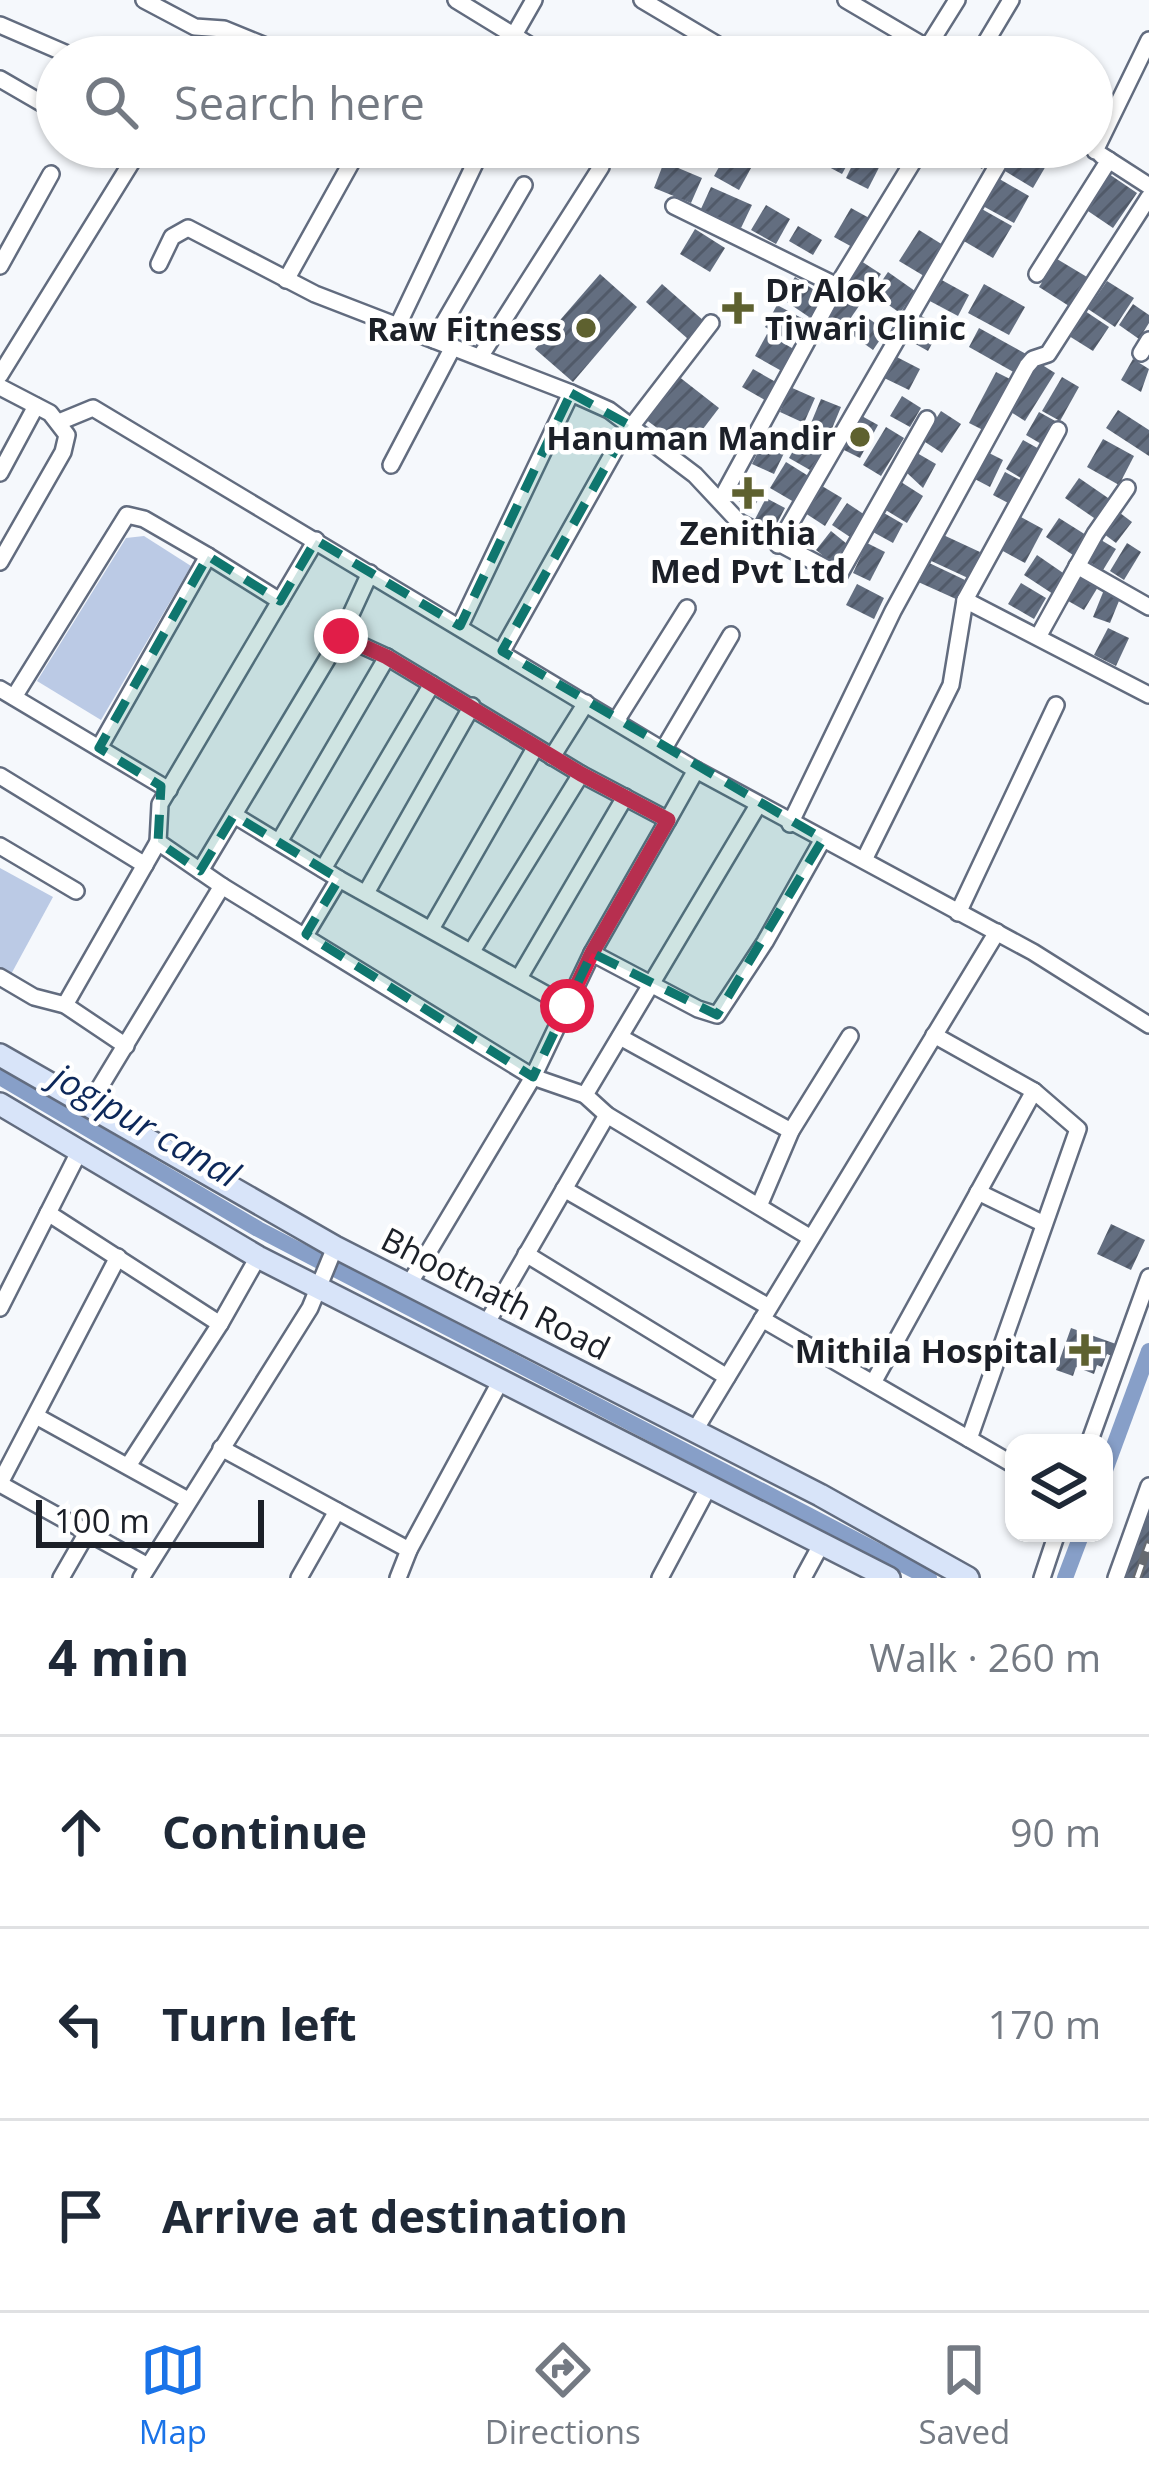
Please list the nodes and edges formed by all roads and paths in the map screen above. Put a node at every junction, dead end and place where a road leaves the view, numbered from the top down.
1 (144, 0) edge
2 (456, 0) edge
3 (534, 0) edge
4 (642, 0) edge
5 (847, 0) edge
6 (957, 0) edge
7 (1011, 0) edge
8 (0, 25) edge
9 (514, 35) joint
10 (241, 36) edge
11 (703, 36) edge
12 (908, 36) edge
13 (935, 36) edge
14 (989, 36) edge
15 (1149, 40) edge
16 (36, 41) edge
17 (0, 79) edge
18 (36, 100) edge
19 (1113, 118) edge
20 (1113, 163) edge
21 (128, 168) edge
22 (348, 168) edge
23 (473, 168) edge
24 (600, 168) edge
25 (909, 168) edge
26 (996, 168) edge
27 (1090, 168) edge
28 (51, 174) dead end
29 (524, 185) dead end
30 (1149, 186) edge
31 (1149, 197) edge
32 (674, 206) dead end
33 (159, 264) dead end
34 (0, 266) edge
35 (1037, 274) dead end
36 (286, 280) junction
37 (837, 286) junction
38 (711, 322) dead end
39 (397, 327) junction
40 (434, 340) junction
41 (453, 347) junction
42 (479, 357) junction
43 (0, 375) edge
44 (0, 387) edge
45 (571, 392) junction
46 (36, 406) junction
47 (927, 419) dead end
48 (59, 422) junction
49 (630, 426) junction
50 (1058, 430) dead end
51 (391, 465) dead end
52 (0, 473) edge
53 (1127, 488) dead end
54 (719, 501) junction
55 (316, 540) junction
56 (778, 545) junction
57 (208, 556) junction
58 (0, 562) edge
59 (1077, 566) junction
60 (370, 573) junction
61 (965, 600) junction
62 (280, 601) junction
63 (686, 608) dead end
64 (1149, 608) edge
65 (460, 626) junction
66 (730, 635) dead end
67 (341, 636) junction
68 (1038, 637) junction
69 (502, 651) junction
70 (387, 657) junction
71 (432, 684) junction
72 (7, 693) edge
73 (1149, 695) edge
74 (586, 703) junction
75 (1056, 705) dead end
76 (472, 706) junction
77 (616, 721) junction
78 (99, 748) junction
79 (536, 748) junction
80 (663, 750) junction
81 (552, 757) junction
82 (696, 770) junction
83 (581, 774) junction
84 (0, 776) edge
85 (169, 790) junction
86 (625, 797) junction
87 (758, 805) junction
88 (234, 814) junction
89 (668, 820) junction
90 (790, 824) junction
91 (823, 839) junction
92 (158, 842) junction
93 (279, 842) junction
94 (0, 846) edge
95 (864, 860) junction
96 (145, 865) junction
97 (323, 869) junction
98 (200, 871) junction
99 (339, 879) junction
100 (222, 886) junction
101 (76, 891) dead end
102 (366, 893) junction
103 (958, 913) junction
104 (431, 928) junction
105 (997, 932) junction
106 (306, 934) junction
107 (472, 951) junction
108 (592, 953) junction
109 (0, 977) edge
110 (519, 978) junction
111 (652, 982) junction
112 (64, 1005) junction
113 (567, 1006) junction
114 (1149, 1025) edge
115 (934, 1035) junction
116 (850, 1036) dead end
117 (620, 1037) junction
118 (126, 1046) junction
119 (0, 1055) edge
120 (533, 1076) junction
121 (1034, 1091) junction
122 (585, 1095) junction
123 (0, 1105) edge
124 (88, 1105) junction
125 (607, 1114) junction
126 (791, 1131) junction
127 (80, 1150) junction
128 (564, 1189) junction
129 (978, 1192) junction
130 (759, 1206) junction
131 (48, 1213) junction
132 (1044, 1224) junction
133 (811, 1238) junction
134 (332, 1253) junction
135 (526, 1254) junction
136 (118, 1257) junction
137 (258, 1257) junction
138 (1149, 1277) edge
139 (319, 1284) junction
140 (408, 1286) junction
141 (0, 1308) edge
142 (766, 1313) junction
143 (220, 1324) junction
144 (485, 1326) junction
145 (727, 1377) junction
146 (500, 1382) junction
147 (873, 1383) junction
148 (36, 1416) junction
149 (695, 1430) junction
150 (1092, 1434) edge
151 (969, 1438) junction
152 (220, 1448) junction
153 (1005, 1460) edge
154 (128, 1466) junction
155 (0, 1483) edge
156 (709, 1486) junction
157 (1149, 1486) edge
158 (188, 1500) junction
159 (818, 1500) junction
160 (338, 1511) junction
161 (88, 1531) junction
162 (810, 1536) junction
163 (1054, 1542) edge
164 (409, 1550) junction
165 (145, 1572) edge
166 (61, 1578) edge
167 (299, 1578) edge
168 (398, 1578) edge
169 (660, 1578) edge
170 (803, 1578) edge
171 (889, 1578) edge
172 (968, 1578) edge
173 (1042, 1578) edge
174 (1117, 1578) edge

1 - 10 street
2 - 9 street
3 - 9 street
4 - 11 street
5 - 12 street
6 - 13 street
7 - 14 street
8 - 16 street
15 - 19 street
17 - 18 street
20 - 30 street
21 - 43 street
22 - 36 street
23 - 39 street
24 - 42 street
25 - 37 street
26 - 56 street
27 - 35 street
28 - 34 street
29 - 40 street
31 - 90 street
32 - 37 street
33 - 36 street
36 - 39 street
37 - 54 street
38 - 49 street
39 - 40 street
40 - 41 street
41 - 42 street
41 - 51 street
42 - 45 street
44 - 46 street
45 - 49 street
45 - 65 street
46 - 48 street
46 - 52 street
47 - 56 street
48 - 55 street
48 - 58 street
49 - 54 street
49 - 69 street
50 - 61 street
53 - 59 street
54 - 56 street
55 - 60 street
55 - 62 street
57 - 62 street
57 - 72 street
57 - 78 street
59 - 64 street
59 - 68 street
60 - 65 street
60 - 67 street
61 - 68 street
61 - 95 street
62 - 85 street
63 - 77 street
65 - 69 street
66 - 80 street
67 - 70 street
67 - 88 street
68 - 73 street
69 - 74 street
70 - 71 street
70 - 93 street
71 - 76 street
71 - 97 street
72 - 78 street
74 - 77 street
74 - 81 street
75 - 103 street
76 - 79 street
76 - 102 street
77 - 80 street
78 - 85 street
79 - 81 street
79 - 104 street
80 - 82 street
81 - 83 street
82 - 87 street
82 - 89 street
83 - 86 street
83 - 107 street
84 - 96 street
85 - 92 street
86 - 89 street
86 - 110 street
87 - 90 street
87 - 111 street
88 - 93 street
88 - 98 street
89 - 108 street
90 - 91 street
91 - 95 street
91 - 111 street
92 - 96 street
92 - 98 street
93 - 97 street
94 - 101 street
95 - 103 street
96 - 112 street
97 - 99 street
98 - 100 street
99 - 102 street
99 - 106 street
100 - 106 street
100 - 118 street
102 - 104 street
103 - 105 street
104 - 107 street
105 - 114 street
105 - 115 street
106 - 120 street
107 - 110 street
108 - 111 street
108 - 113 street
109 - 112 street
110 - 113 street
111 - 117 street
112 - 118 street
113 - 120 street
115 - 121 street
115 - 133 street
116 - 126 street
117 - 122 street
117 - 126 street
118 - 124 street
119 - 124 street, Bhootnath Road
120 - 122 street
120 - 140 street
121 - 129 street
121 - 132 street
122 - 125 street
123 - 127 street
124 - 134 street, Bhootnath Road
125 - 128 street
125 - 130 street
126 - 130 street
127 - 131 street
127 - 137 street
128 - 135 street
128 - 142 street
129 - 132 street
129 - 147 street
130 - 133 street
131 - 136 street
131 - 141 street
132 - 151 street
133 - 142 street
134 - 139 street
134 - 140 street, Bhootnath Road
135 - 144 street
135 - 145 street
136 - 143 street
136 - 148 street
137 - 139 street
137 - 143 street
138 - 150 street
139 - 146 street
139 - 152 street
140 - 144 street, Bhootnath Road
142 - 145 street
142 - 147 street
143 - 154 street
144 - 149 street, Bhootnath Road
145 - 149 street
146 - 156 street
146 - 164 street
147 - 151 street
148 - 154 street
148 - 155 street
149 - 159 street, Bhootnath Road
151 - 153 street
152 - 158 street
152 - 160 street
154 - 158 street
155 - 161 street
156 - 162 street
156 - 169 street
157 - 174 street
158 - 165 street
159 - 162 street
159 - 172 street, Bhootnath Road
160 - 164 street
160 - 167 street
161 - 165 street
161 - 166 street
162 - 170 street
162 - 171 street
163 - 173 street
164 - 168 street

